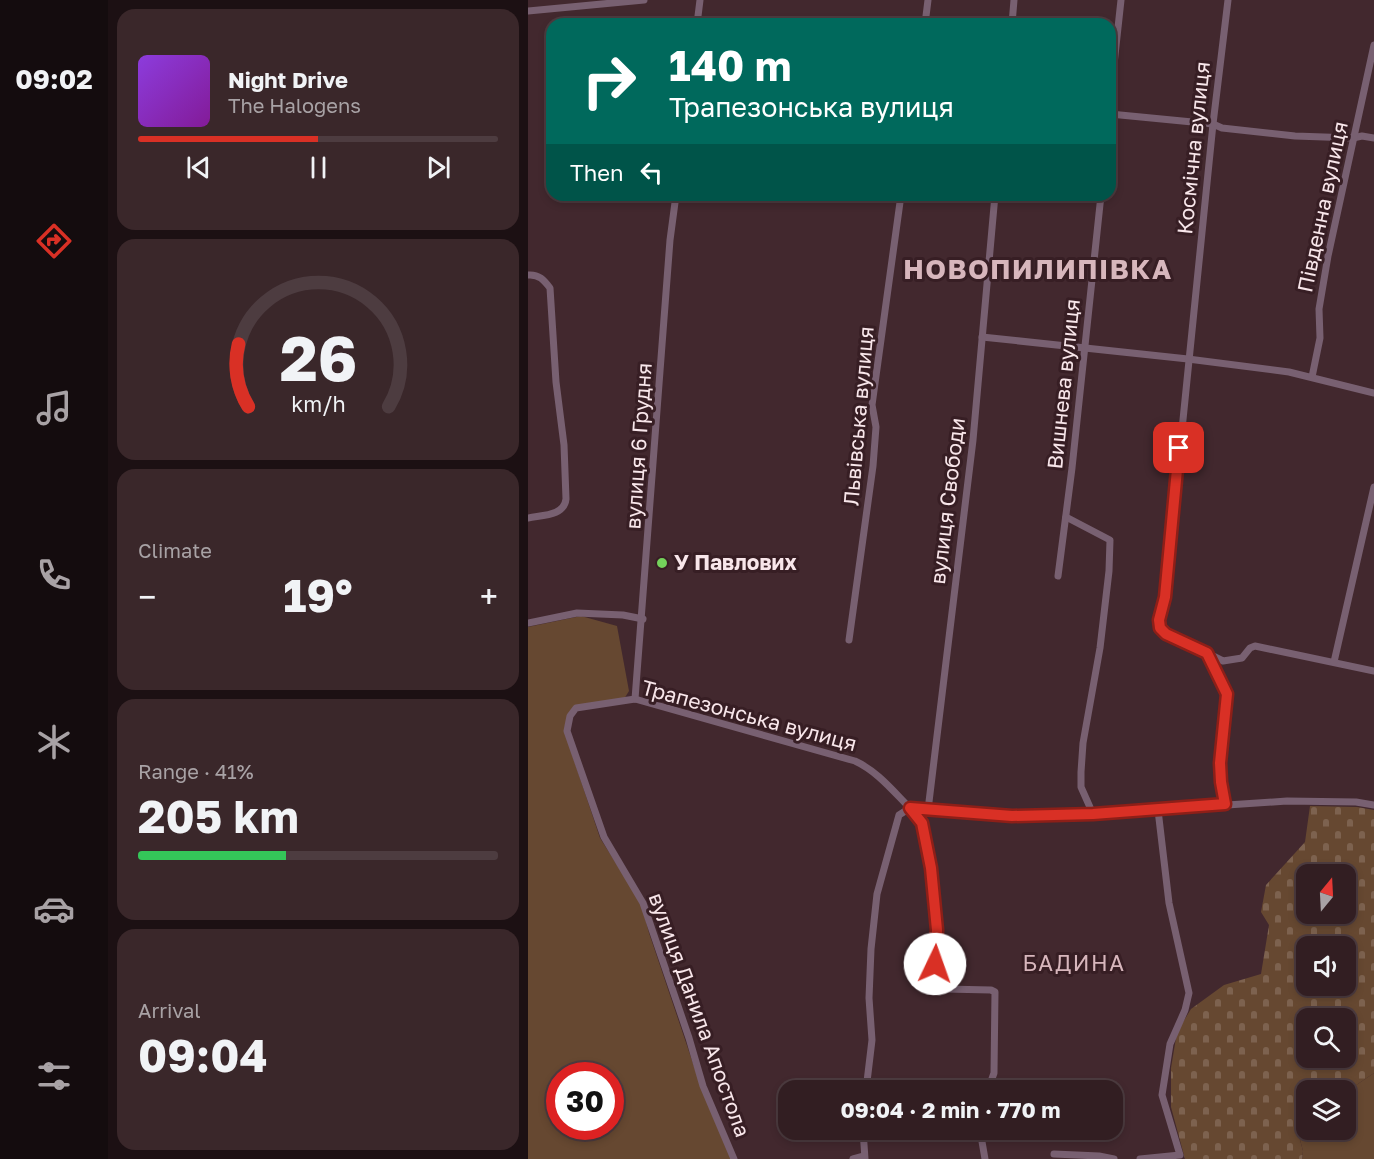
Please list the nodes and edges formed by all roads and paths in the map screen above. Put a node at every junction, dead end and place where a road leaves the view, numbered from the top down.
1 (644, 0) edge
2 (699, 0) edge
3 (928, 0) edge
4 (1014, 0) edge
5 (1121, 0) edge
6 (1228, 0) edge
7 (528, 11) edge
8 (698, 18) edge
9 (925, 18) edge
10 (1012, 18) edge
11 (1374, 45) edge
12 (1116, 46) edge
13 (1116, 115) edge
14 (1213, 124) junction
15 (1353, 138) junction
16 (1374, 138) edge
17 (675, 201) edge
18 (900, 201) edge
19 (994, 201) edge
20 (1100, 201) edge
21 (528, 275) edge
22 (982, 337) junction
23 (1084, 348) junction
24 (1188, 359) junction
25 (1312, 377) junction
26 (1374, 393) edge
27 (1374, 488) edge
28 (1066, 516) junction
29 (528, 518) edge
30 (1058, 576) dead end
31 (643, 619) junction
32 (528, 623) edge
33 (849, 640) dead end
34 (1207, 653) junction
35 (1334, 662) junction
36 (1374, 671) edge
37 (635, 699) junction
38 (570, 716) joint
39 (1225, 804) junction
40 (1374, 805) edge
41 (910, 808) junction
42 (928, 810) junction
43 (1158, 810) junction
44 (1093, 814) junction
45 (867, 1080) edge
46 (991, 1080) edge
47 (863, 1140) edge
48 (982, 1140) edge
49 (1054, 1154) dead end
50 (864, 1158) edge
51 (734, 1159) edge
52 (853, 1159) edge
53 (985, 1159) edge
54 (1114, 1159) edge
55 (1140, 1159) edge

1 - 7 street
2 - 8 street
3 - 9 street
4 - 10 street
5 - 12 street
6 - 14 street, Космічна вулиця
11 - 15 street, Південна вулиця
13 - 14 street
14 - 15 street
14 - 24 street, Космічна вулиця
15 - 16 street
15 - 25 street, Південна вулиця
17 - 31 street, вулиця 6 Грудня
18 - 33 street, Львівська вулиця
19 - 22 street, вулиця Свободи
20 - 23 street, Вишнева вулиця
21 - 29 street
22 - 23 street
22 - 42 street, вулиця Свободи
23 - 24 street
23 - 28 street, Вишнева вулиця
24 - 25 street
24 - 34 street, Космічна вулиця
25 - 26 street
27 - 35 street
28 - 30 street, Вишнева вулиця
28 - 44 street
31 - 32 street
31 - 37 street, вулиця 6 Грудня
34 - 35 street, Космічна вулиця
34 - 39 street
35 - 36 street
37 - 38 street, Трапезонська вулиця
37 - 41 street, Трапезонська вулиця
38 - 51 street, вулиця Данила Апостола
39 - 40 street
39 - 43 street
41 - 42 street
41 - 45 street
41 - 46 street, Трапезонська вулиця
42 - 44 street
43 - 44 street
43 - 55 street
47 - 50 street
48 - 53 street
49 - 54 street
50 - 52 street

